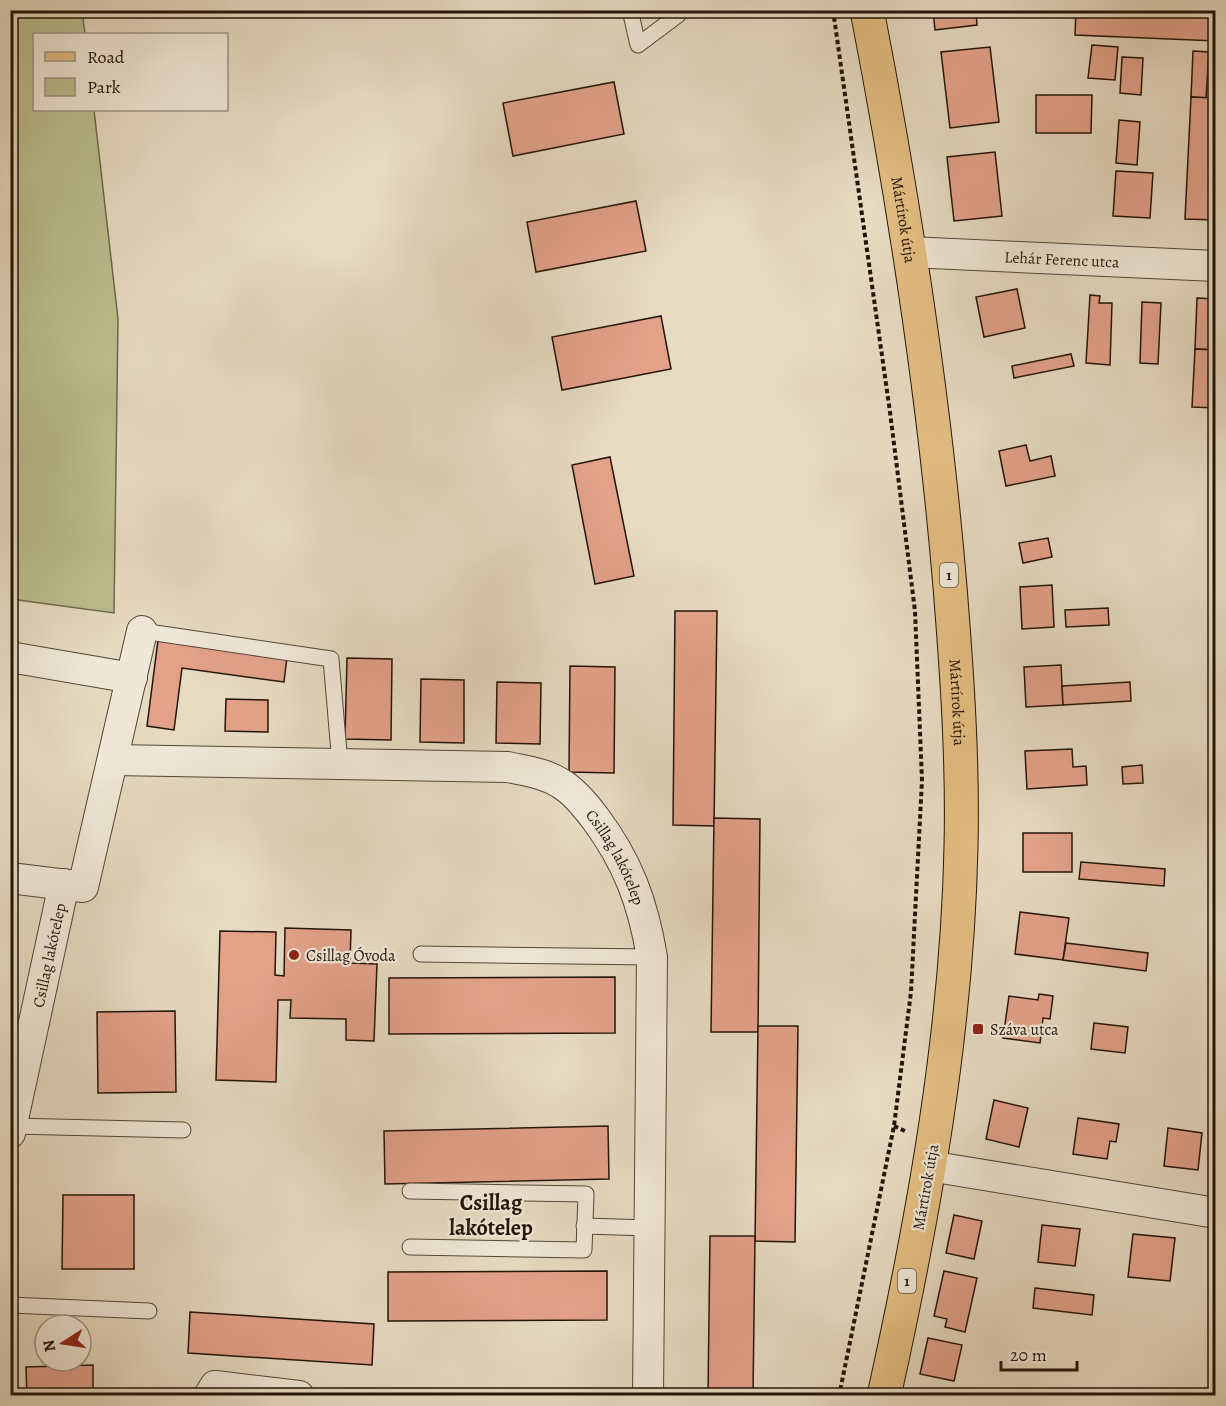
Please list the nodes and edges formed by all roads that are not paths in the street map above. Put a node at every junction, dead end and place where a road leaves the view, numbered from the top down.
1 (630, 10) edge
2 (677, 10) edge
3 (867, 10) edge
4 (909, 252) junction
5 (1215, 266) edge
6 (142, 631) joint
7 (10, 657) edge
8 (132, 678) junction
9 (113, 760) junction
10 (340, 765) junction
11 (10, 878) edge
12 (64, 885) junction
13 (421, 954) dead end
14 (652, 957) junction
15 (11, 1129) edge
16 (183, 1130) dead end
17 (929, 1166) junction
18 (410, 1191) dead end
19 (1215, 1213) edge
20 (584, 1226) junction
21 (649, 1228) junction
22 (410, 1247) dead end
23 (10, 1305) edge
24 (149, 1311) dead end
25 (209, 1395) edge
26 (299, 1395) edge
27 (648, 1395) edge
28 (884, 1395) edge

1 - 2 lane
3 - 4 main road, Mártírok útja / 1
4 - 5 street, Lehár Ferenc utca
4 - 17 main road, Mártírok útja / 1
6 - 8 street, Csillag lakótelep
6 - 10 lane
7 - 8 street
8 - 9 street, Csillag lakótelep
9 - 10 street, Csillag lakótelep
9 - 12 street, Csillag lakótelep
10 - 14 street, Csillag lakótelep
11 - 12 street, Csillag lakótelep
12 - 15 street, Csillag lakótelep
13 - 14 lane
14 - 21 street, Csillag lakótelep
15 - 16 lane
17 - 19 street
17 - 28 main road, Mártírok útja / 1
18 - 20 lane
20 - 21 lane
20 - 22 lane
21 - 27 street, Csillag lakótelep
23 - 24 lane
25 - 26 street

